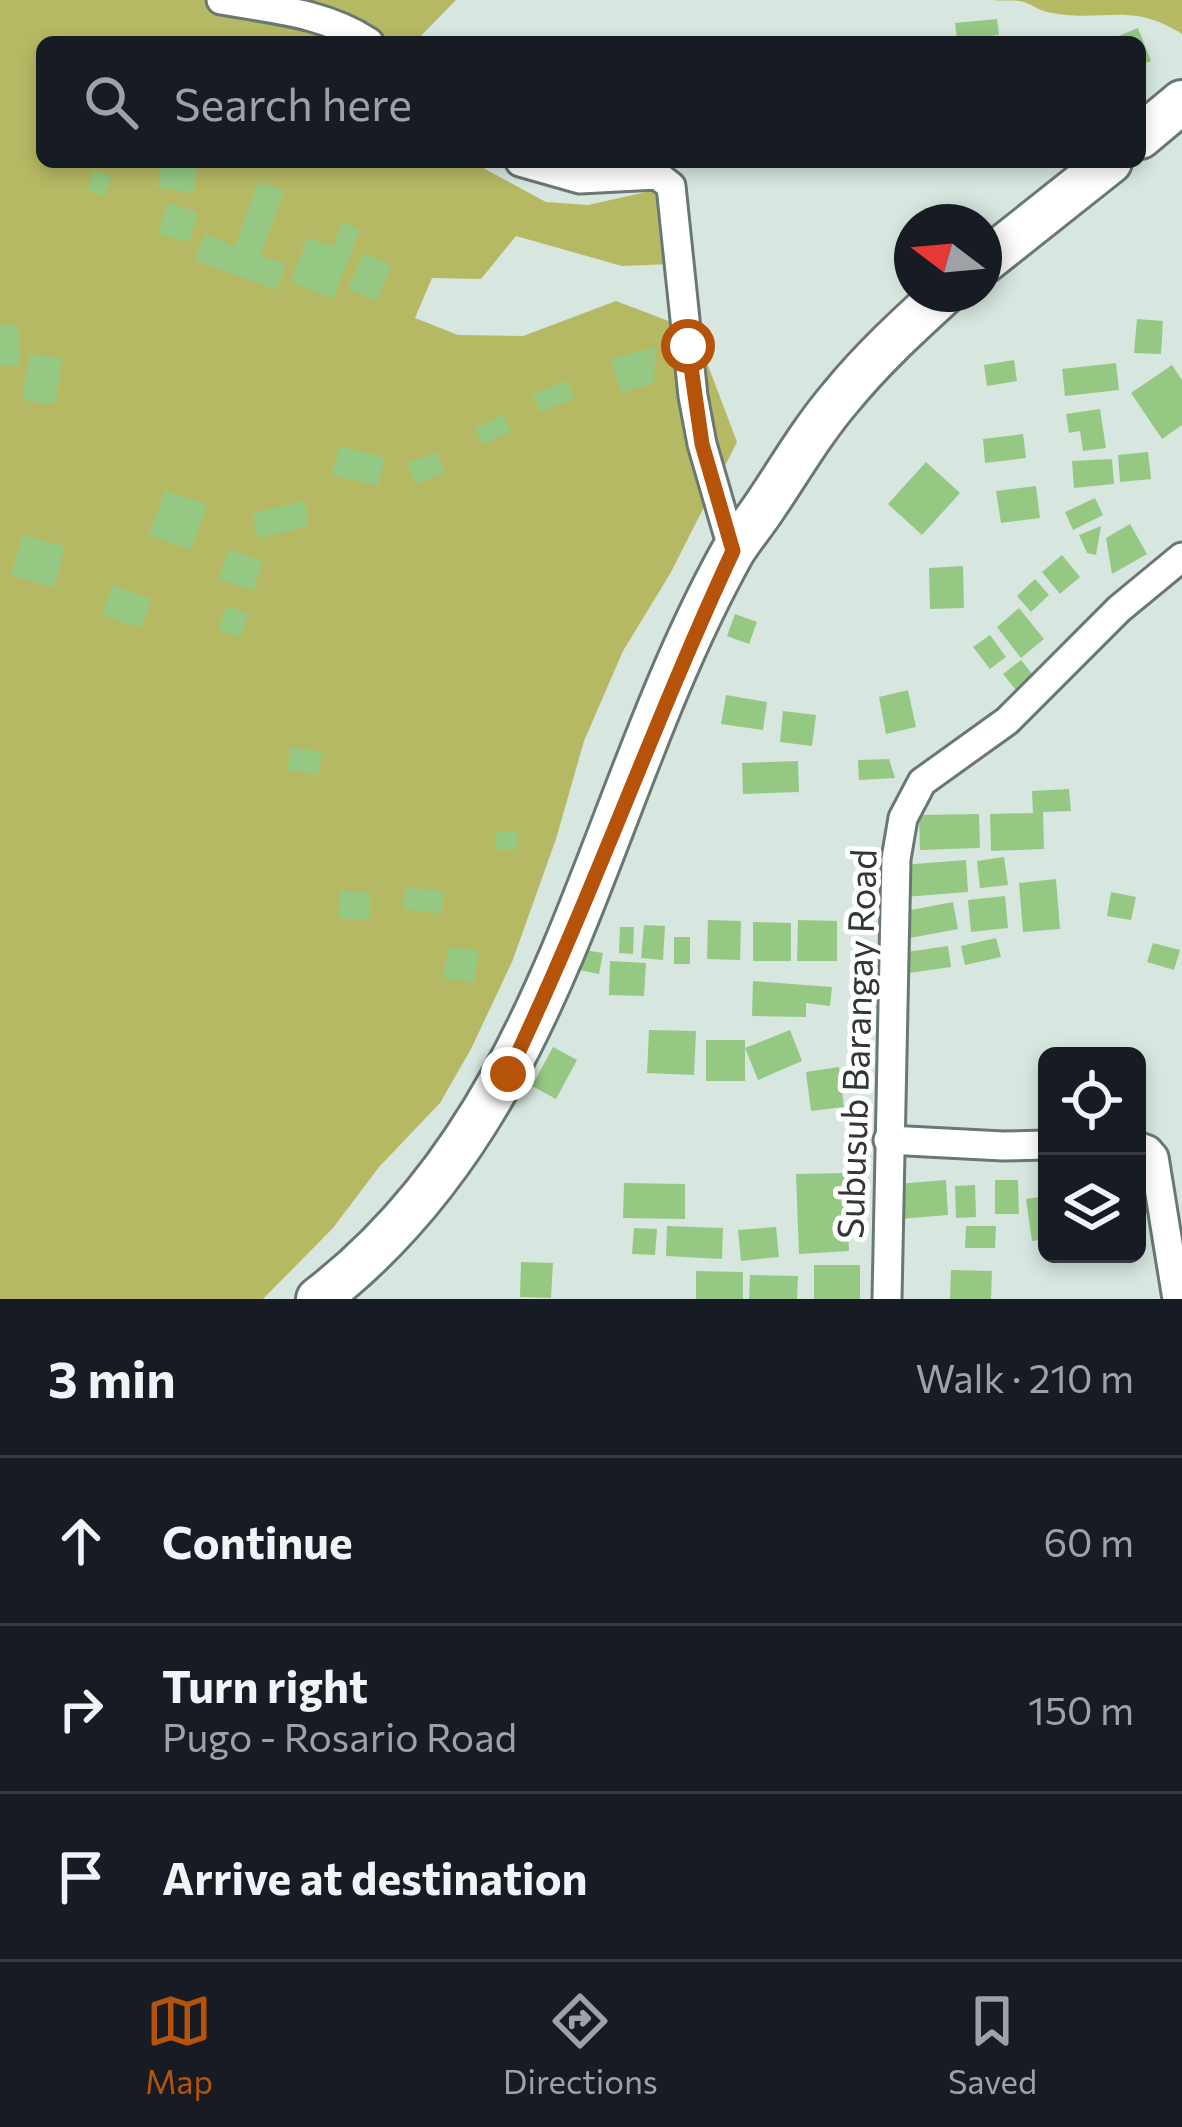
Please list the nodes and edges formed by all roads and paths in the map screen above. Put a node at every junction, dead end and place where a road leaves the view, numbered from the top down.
1 (221, 0) edge
2 (360, 36) edge
3 (1182, 102) edge
4 (1146, 131) edge
5 (542, 168) edge
6 (1102, 168) edge
7 (1002, 248) edge
8 (924, 312) edge
9 (733, 551) junction
10 (1182, 556) edge
11 (888, 1139) junction
12 (1038, 1145) edge
13 (1146, 1149) edge
14 (318, 1299) edge
15 (887, 1299) edge
16 (1177, 1299) edge

1 - 2 street
3 - 4 main road
5 - 9 street
6 - 7 main road
8 - 9 main road
9 - 14 main road
10 - 11 street, Subusub Barangay Road
11 - 12 street
11 - 15 street, Subusub Barangay Road
13 - 16 street

